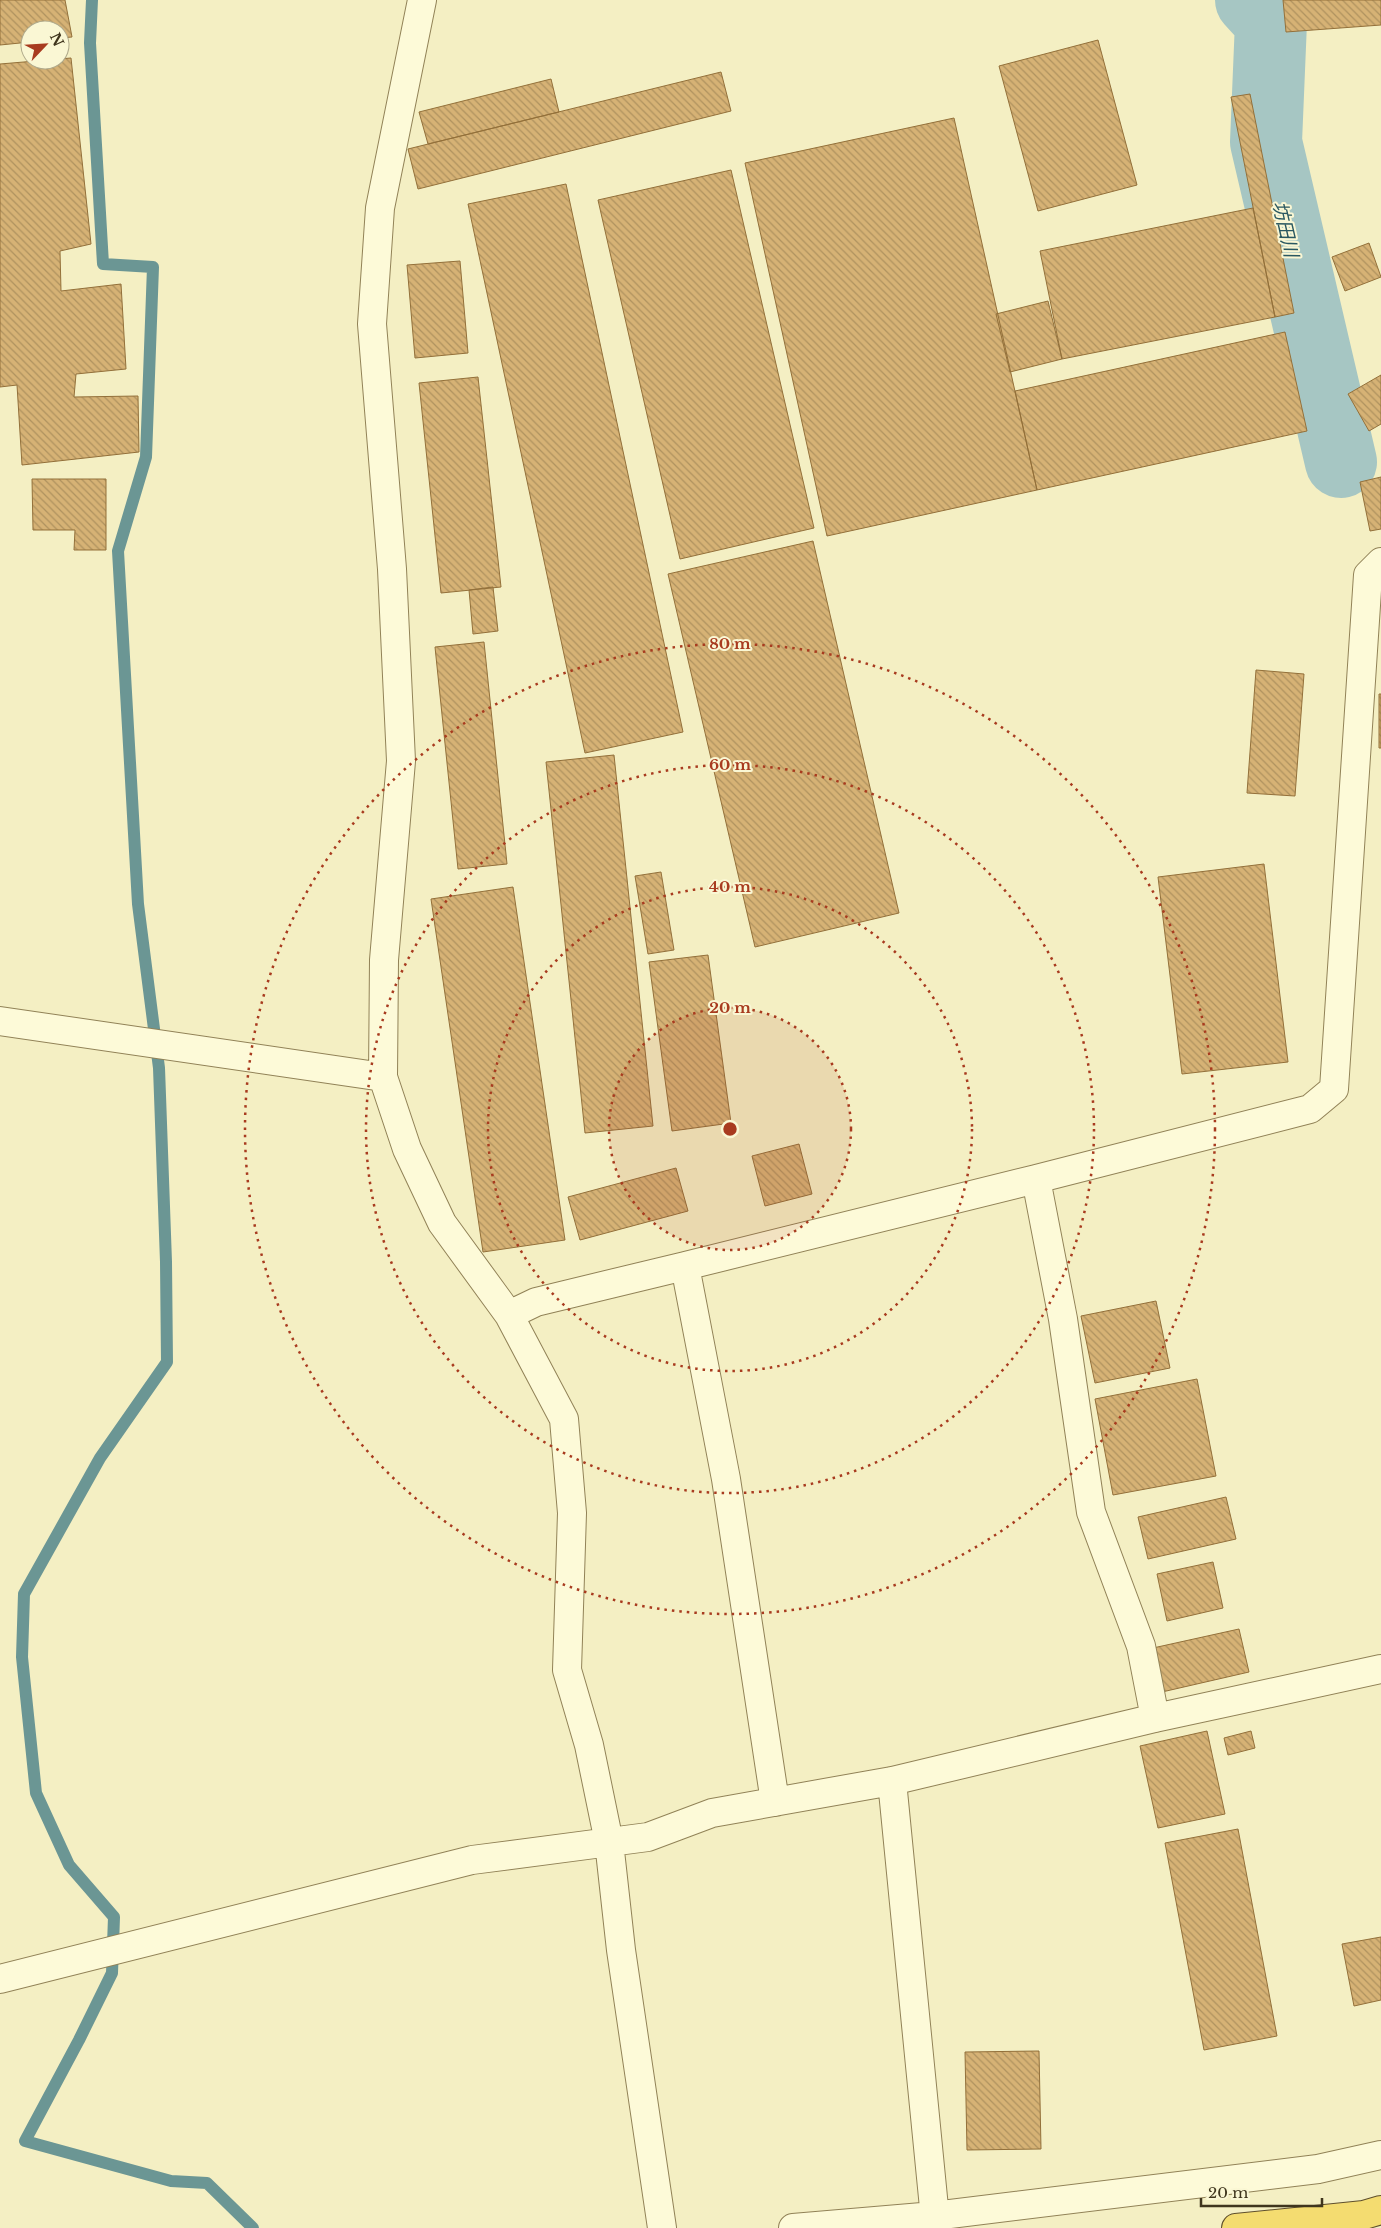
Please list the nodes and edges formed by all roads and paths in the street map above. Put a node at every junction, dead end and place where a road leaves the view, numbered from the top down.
1 (422, 0) edge
2 (1381, 562) edge
3 (0, 1021) edge
4 (382, 1077) junction
5 (1036, 1179) junction
6 (685, 1266) junction
7 (508, 1315) junction
8 (1381, 1669) edge
9 (1155, 1718) junction
10 (892, 1781) junction
11 (776, 1802) junction
12 (609, 1842) junction
13 (0, 1979) edge
14 (1381, 2155) edge
15 (1381, 2210) edge
16 (935, 2222) edge
17 (662, 2228) edge
18 (793, 2228) edge
19 (1236, 2228) edge

1 - 4 street
2 - 5 street
3 - 4 street
4 - 7 street
5 - 6 street
5 - 9 street
6 - 7 street
6 - 11 street
7 - 12 street
8 - 9 street
9 - 10 street
10 - 11 street
10 - 16 street
11 - 12 street
12 - 13 street
12 - 17 street
14 - 16 street
15 - 19 highway
16 - 18 street

